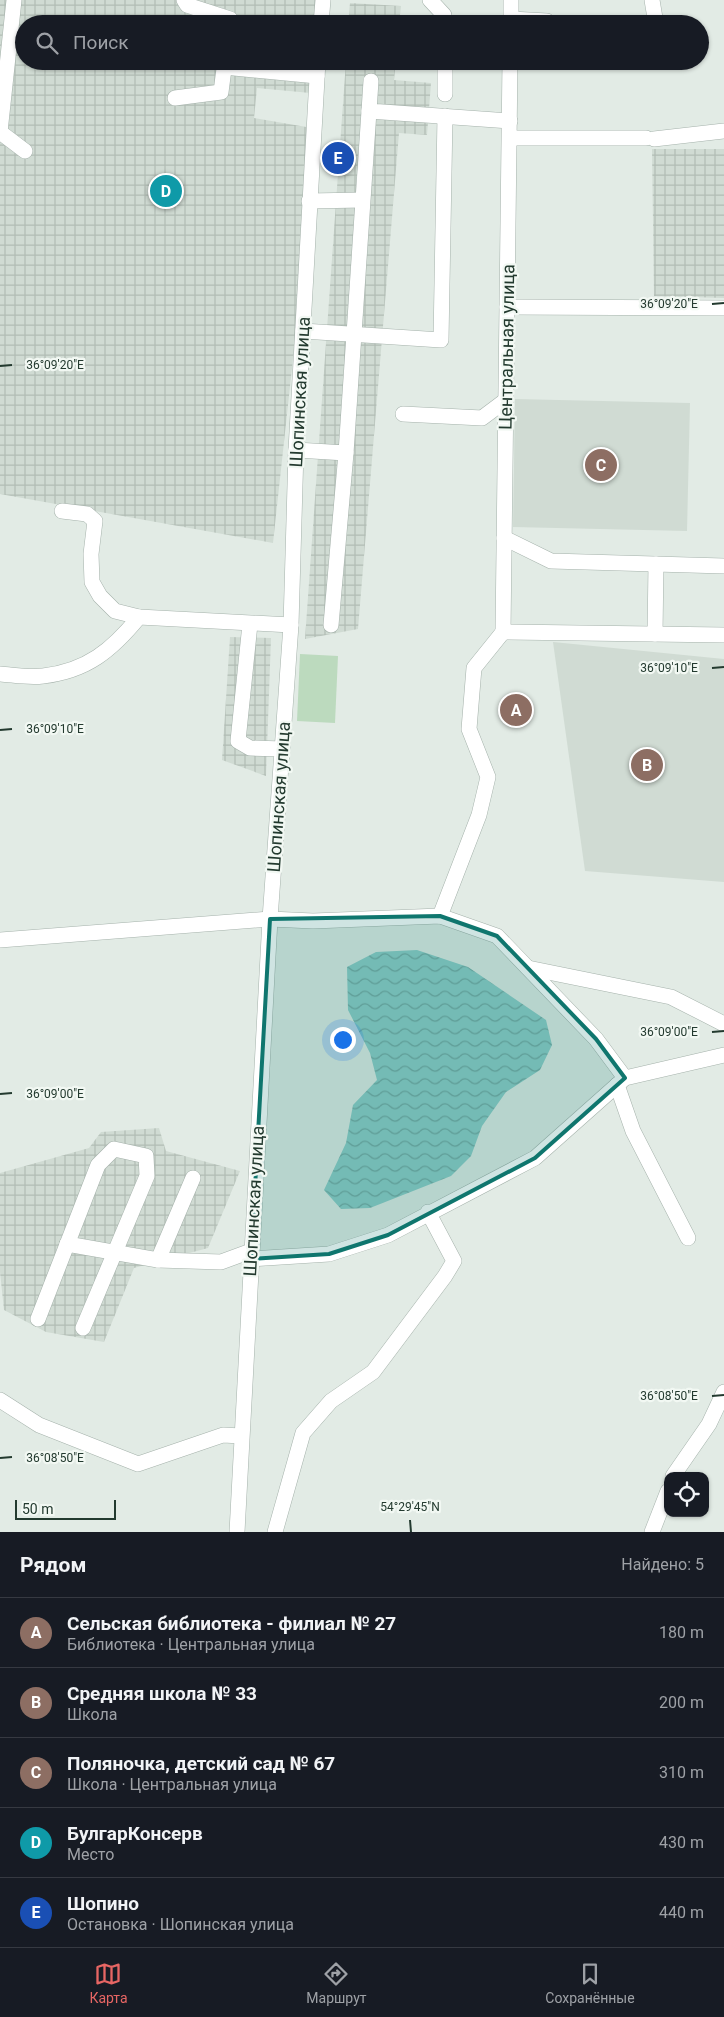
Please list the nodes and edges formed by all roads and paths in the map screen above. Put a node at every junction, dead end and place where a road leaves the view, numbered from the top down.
1 (14, 0) edge
2 (184, 0) edge
3 (323, 0) edge
4 (430, 0) edge
5 (511, 0) edge
6 (652, 0) edge
7 (218, 15) edge
8 (322, 15) edge
9 (444, 15) edge
10 (511, 15) edge
11 (654, 15) edge
12 (224, 70) edge
13 (317, 70) edge
14 (444, 70) edge
15 (510, 70) edge
16 (371, 81) dead end
17 (445, 94) dead end
18 (175, 98) dead end
19 (369, 111) junction
20 (445, 116) junction
21 (510, 121) junction
22 (0, 132) edge
23 (724, 132) edge
24 (510, 138) junction
25 (25, 151) dead end
26 (362, 200) junction
27 (309, 201) junction
28 (507, 307) junction
29 (724, 308) edge
30 (303, 331) junction
31 (354, 336) junction
32 (506, 400) junction
33 (403, 414) dead end
34 (296, 450) junction
35 (346, 453) junction
36 (62, 511) dead end
37 (504, 538) junction
38 (656, 564) junction
39 (724, 566) edge
40 (139, 616) junction
41 (250, 624) junction
42 (290, 625) junction
43 (331, 625) dead end
44 (503, 632) junction
45 (656, 634) junction
46 (724, 635) edge
47 (0, 674) edge
48 (282, 749) junction
49 (440, 916) junction
50 (270, 919) junction
51 (0, 940) edge
52 (528, 968) junction
53 (724, 1024) edge
54 (724, 1055) edge
55 (621, 1082) junction
56 (193, 1178) dead end
57 (428, 1212) junction
58 (688, 1238) dead end
59 (68, 1244) junction
60 (114, 1254) junction
61 (251, 1255) junction
62 (158, 1260) junction
63 (38, 1320) dead end
64 (83, 1328) dead end
65 (724, 1392) edge
66 (0, 1400) edge
67 (241, 1436) junction
68 (677, 1472) edge
69 (664, 1501) edge
70 (237, 1532) edge
71 (275, 1532) edge
72 (652, 1532) edge

1 - 22 street
2 - 7 street
3 - 8 street
4 - 9 street
5 - 10 street
6 - 11 street
12 - 18 street
13 - 27 street, Шопинская улица
14 - 17 street
15 - 21 street, Центральная улица
16 - 19 street
19 - 20 street
19 - 26 street
20 - 21 street
20 - 31 street
21 - 24 street, Центральная улица
22 - 25 street
23 - 24 street
24 - 28 street, Центральная улица
26 - 27 street
26 - 31 street
27 - 30 street, Шопинская улица
28 - 29 street
28 - 32 street, Центральная улица
30 - 31 street
30 - 34 street, Шопинская улица
31 - 35 street
32 - 33 street
32 - 37 street, Центральная улица
34 - 35 street
34 - 42 street, Шопинская улица
35 - 43 street
36 - 40 street
37 - 38 street
37 - 44 street, Центральная улица
38 - 39 street
38 - 45 street
40 - 41 street
40 - 47 street
41 - 42 street
41 - 48 street
42 - 48 street, Шопинская улица
44 - 45 street
44 - 49 street
45 - 46 street
48 - 50 street, Шопинская улица
49 - 50 street
49 - 52 street
50 - 51 street
50 - 61 street, Шопинская улица
52 - 53 street
52 - 55 street
54 - 55 street
55 - 57 street
55 - 58 street
56 - 62 street
57 - 61 street
57 - 71 street
59 - 60 street
59 - 60 street
59 - 63 street
60 - 62 street
60 - 64 street
61 - 62 street
61 - 67 street, Шопинская улица
65 - 68 street
66 - 67 street
67 - 70 street, Шопинская улица
69 - 72 street

